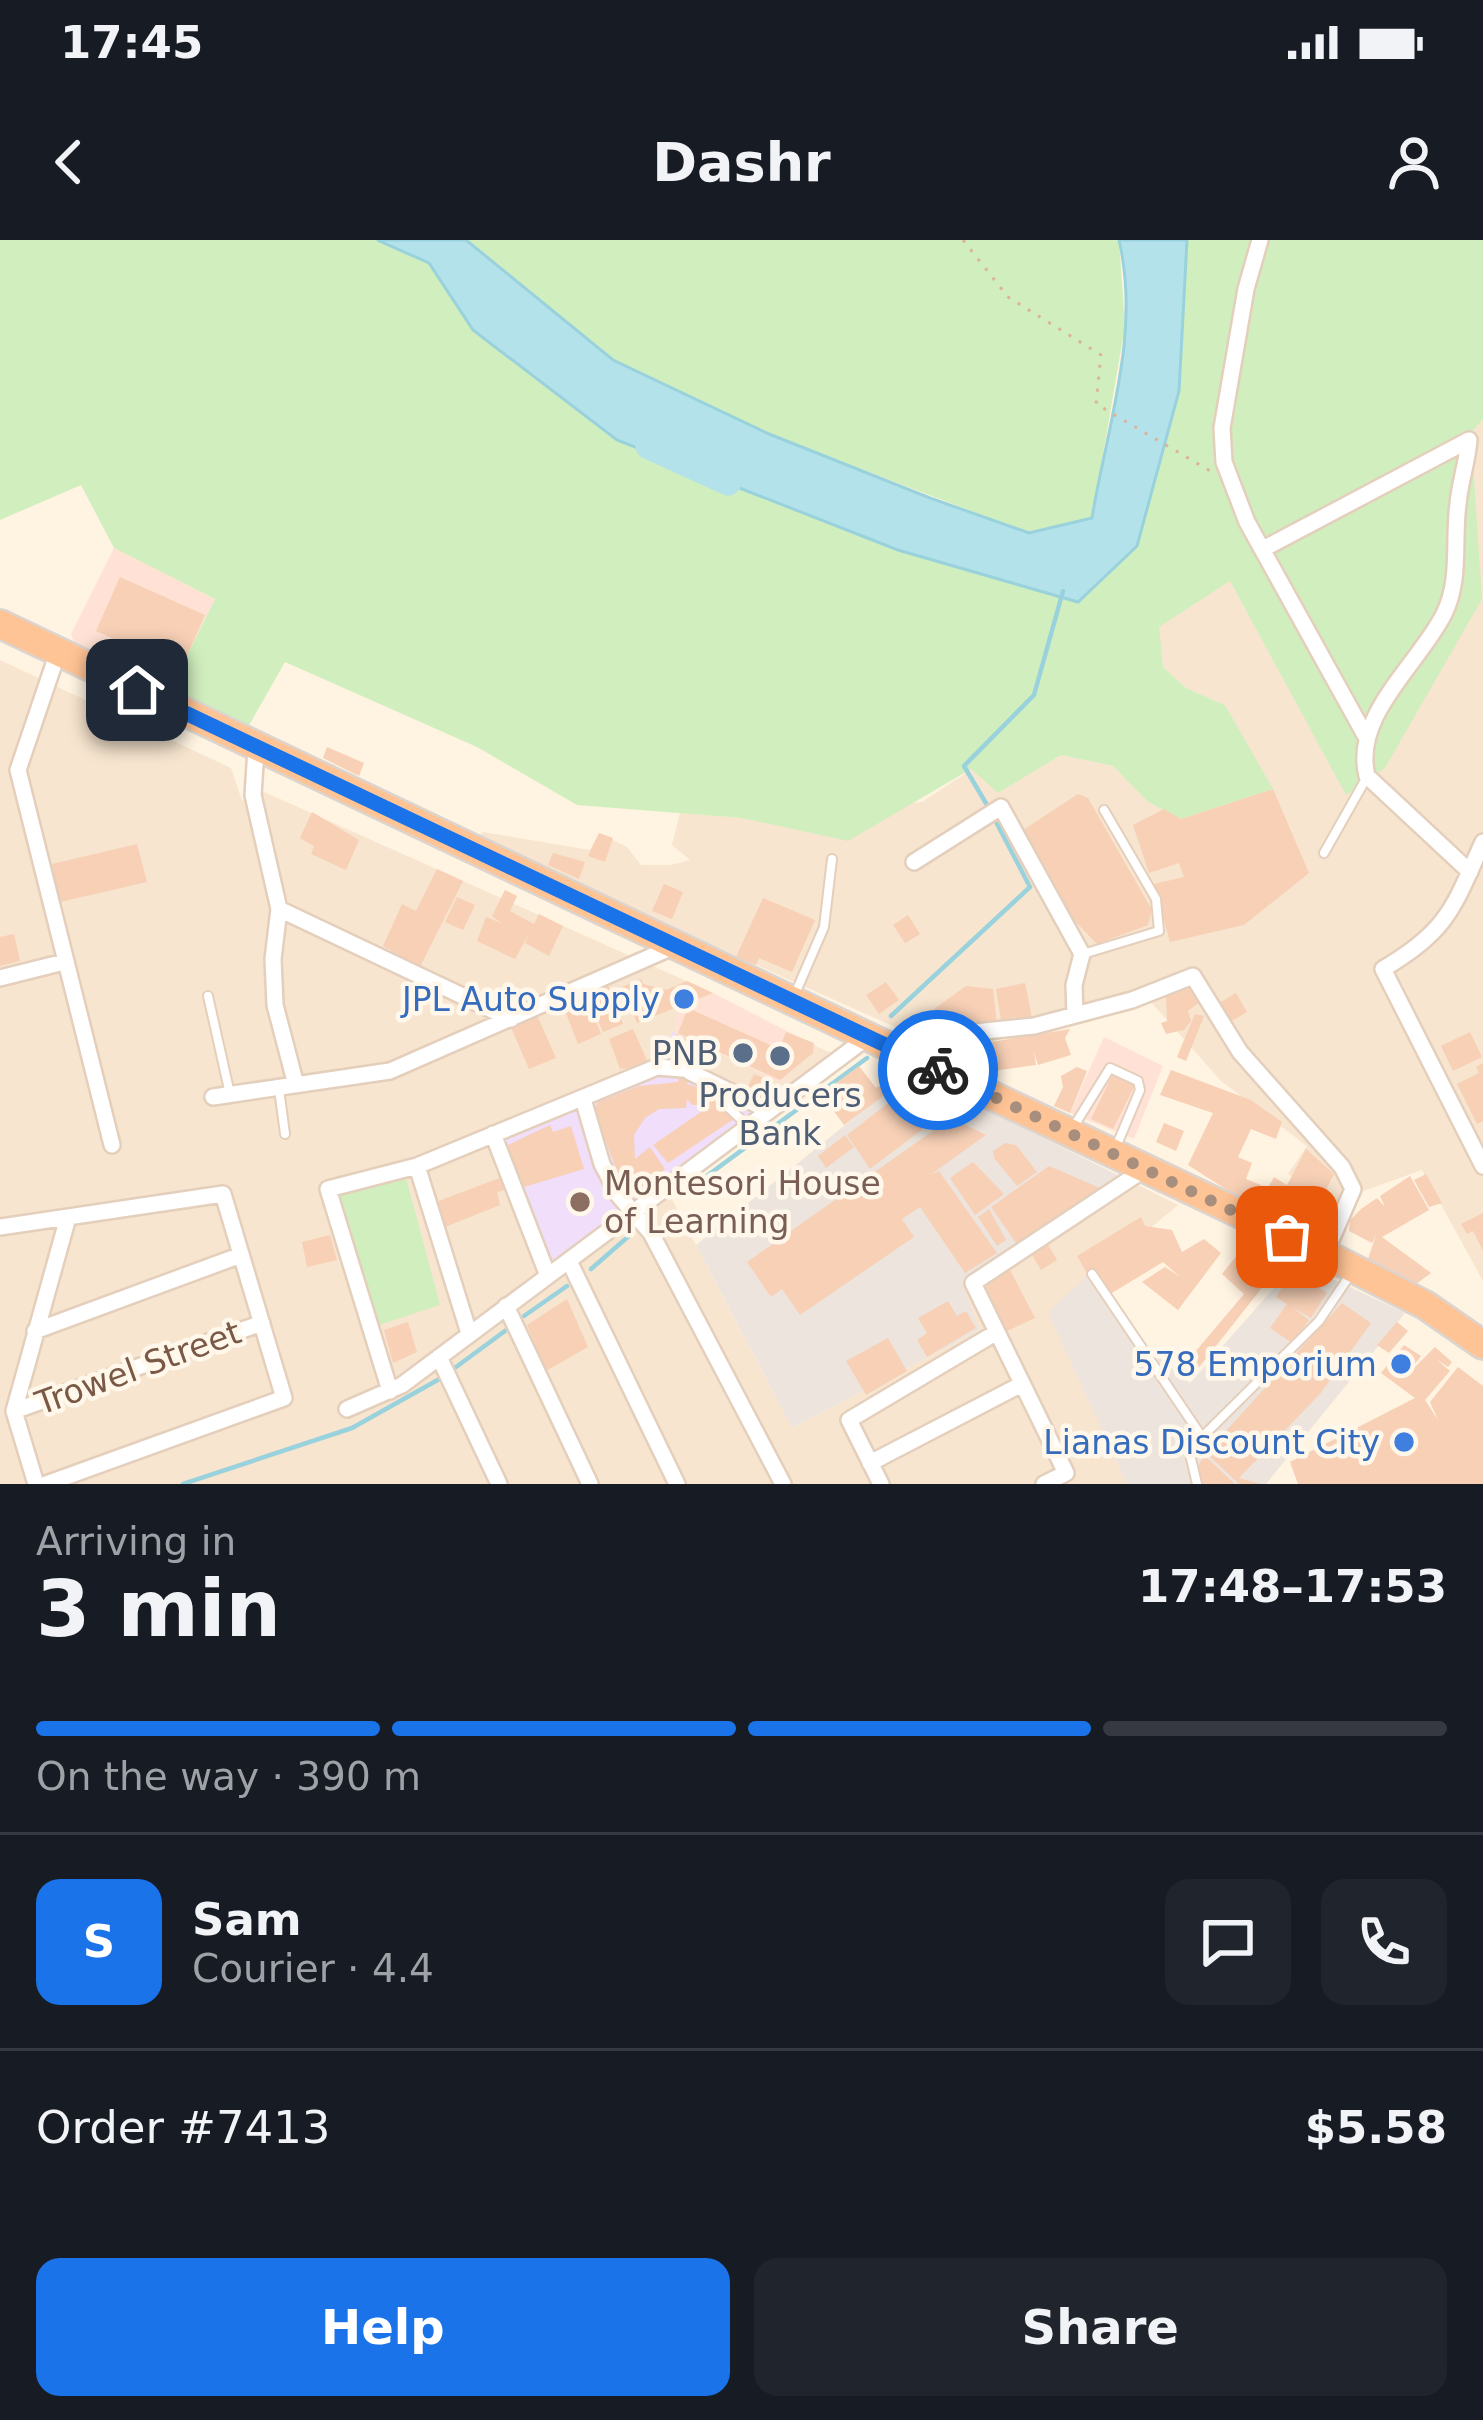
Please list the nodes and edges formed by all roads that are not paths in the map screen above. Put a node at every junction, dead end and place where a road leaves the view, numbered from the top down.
1 (1260, 240) edge
2 (1264, 548) junction
3 (0, 624) edge
4 (58, 652) junction
5 (1365, 735) junction
6 (256, 749) junction
7 (1367, 776) junction
8 (1104, 810) dead end
9 (1483, 842) edge
10 (1324, 853) dead end
11 (832, 859) dead end
12 (914, 862) dead end
13 (1470, 872) junction
14 (279, 909) junction
15 (675, 946) junction
16 (1082, 954) junction
17 (64, 962) junction
18 (0, 978) edge
19 (208, 996) dead end
20 (791, 1001) junction
21 (1075, 1015) junction
22 (511, 1019) junction
23 (868, 1037) junction
24 (943, 1073) junction
25 (287, 1086) junction
26 (732, 1091) junction
27 (222, 1095) joint
28 (583, 1099) junction
29 (766, 1109) junction
30 (746, 1124) junction
31 (1070, 1133) junction
32 (285, 1134) dead end
33 (493, 1134) junction
34 (112, 1145) dead end
35 (1113, 1154) junction
36 (417, 1166) junction
37 (1483, 1166) edge
38 (1145, 1169) junction
39 (634, 1213) junction
40 (67, 1221) junction
41 (0, 1227) edge
42 (1325, 1254) junction
43 (242, 1255) junction
44 (569, 1261) junction
45 (1354, 1269) junction
46 (1092, 1274) dead end
47 (548, 1276) junction
48 (506, 1306) junction
49 (262, 1323) junction
50 (35, 1331) junction
51 (997, 1332) junction
52 (469, 1334) junction
53 (1483, 1345) edge
54 (439, 1357) junction
55 (1022, 1384) junction
56 (390, 1391) junction
57 (347, 1409) dead end
58 (14, 1411) junction
59 (1202, 1437) junction
60 (870, 1463) junction
61 (82, 1478) edge
62 (36, 1484) edge
63 (46, 1484) edge
64 (499, 1484) edge
65 (590, 1484) edge
66 (676, 1484) edge
67 (783, 1484) edge
68 (881, 1484) edge
69 (1044, 1484) edge
70 (1197, 1484) edge

1 - 2 street
2 - 5 street
2 - 5 street
3 - 4 highway
4 - 6 highway
4 - 17 street
5 - 7 street
6 - 14 street
6 - 15 highway
7 - 10 lane
7 - 13 street
8 - 16 lane
9 - 13 street
11 - 20 lane
12 - 16 street
13 - 37 street
14 - 22 street
14 - 25 street
15 - 20 highway
15 - 22 street
16 - 21 street
17 - 18 street
17 - 34 street
19 - 27 lane
20 - 23 highway
21 - 24 street
21 - 42 street
22 - 25 street
23 - 24 highway
23 - 29 street
24 - 31 highway
25 - 27 street
25 - 32 lane
26 - 28 street
26 - 29 street
26 - 30 lane
28 - 33 street
28 - 39 street
29 - 30 street
30 - 39 street
31 - 35 highway
31 - 35 lane
33 - 36 street
33 - 47 street
35 - 38 highway
36 - 52 street
36 - 56 street
38 - 42 highway
38 - 51 street
39 - 44 street
39 - 67 street
40 - 41 street
40 - 43 street
40 - 50 street
42 - 45 highway
43 - 49 street
43 - 50 street
44 - 47 street
44 - 66 street
45 - 53 highway
45 - 59 lane
46 - 59 lane
47 - 48 street
48 - 52 street
48 - 65 street
49 - 58 street, Trowel Street
49 - 61 street
50 - 58 street
51 - 55 street
51 - 60 street
52 - 54 street
54 - 56 street
54 - 64 street
55 - 60 street
55 - 69 street
56 - 57 street
58 - 62 street
59 - 70 lane
60 - 68 street
61 - 63 street

